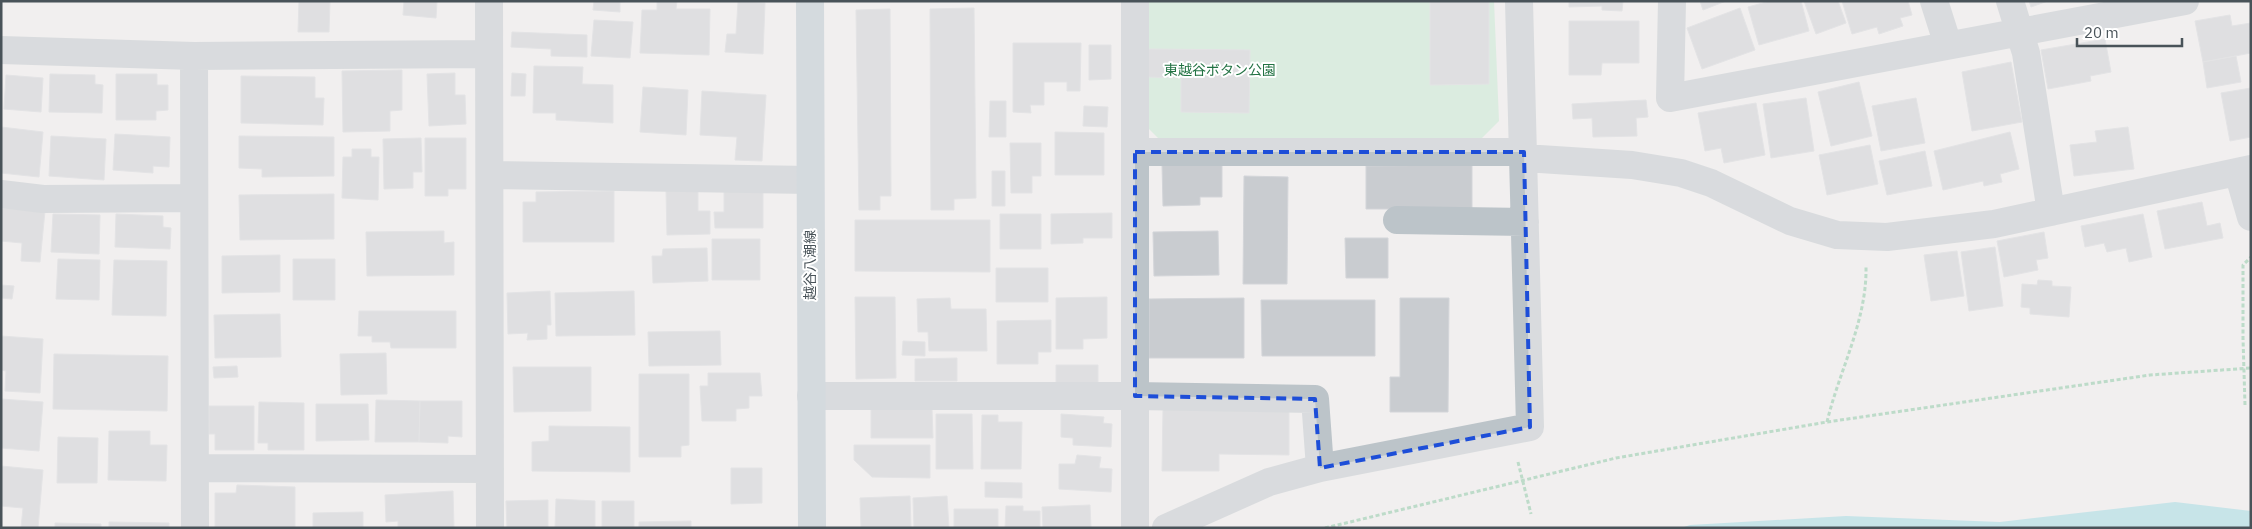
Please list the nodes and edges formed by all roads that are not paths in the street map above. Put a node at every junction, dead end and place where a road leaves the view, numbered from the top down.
1 (489, 1) edge
2 (810, 1) edge
3 (1135, 1) edge
4 (1519, 1) edge
5 (1672, 1) edge
6 (1934, 1) edge
7 (2010, 1) edge
8 (2185, 1) edge
9 (2020, 31) junction
10 (1948, 45) junction
11 (1, 50) edge
12 (488, 54) junction
13 (194, 56) junction
14 (1135, 152) junction
15 (1524, 155) junction
16 (2244, 170) edge
17 (490, 175) junction
18 (810, 180) junction
19 (1, 194) edge
20 (194, 198) junction
21 (2051, 212) junction
22 (2251, 218) edge
23 (1397, 220) dead end
24 (1525, 222) junction
25 (811, 396) junction
26 (1135, 396) junction
27 (195, 468) junction
28 (490, 468) junction
29 (1320, 468) junction
30 (194, 528) edge
31 (490, 528) edge
32 (812, 528) edge
33 (1135, 528) edge
34 (1166, 528) edge

1 - 12 street
2 - 18 main road, 越谷八潮線
3 - 14 street
4 - 15 street
5 - 10 street
6 - 10 street
7 - 9 street
8 - 9 street
9 - 10 street
9 - 21 street
11 - 13 street
12 - 13 street
12 - 17 street
13 - 20 street
14 - 15 street
14 - 26 street
15 - 21 street
15 - 24 street
16 - 21 street
16 - 22 street
17 - 18 street
17 - 28 street
18 - 25 main road, 越谷八潮線
19 - 20 street
20 - 27 street
23 - 24 street
24 - 29 street
25 - 26 street
25 - 32 main road, 越谷八潮線
26 - 29 street
26 - 33 street
27 - 28 street
27 - 30 street
28 - 31 street
29 - 34 street

